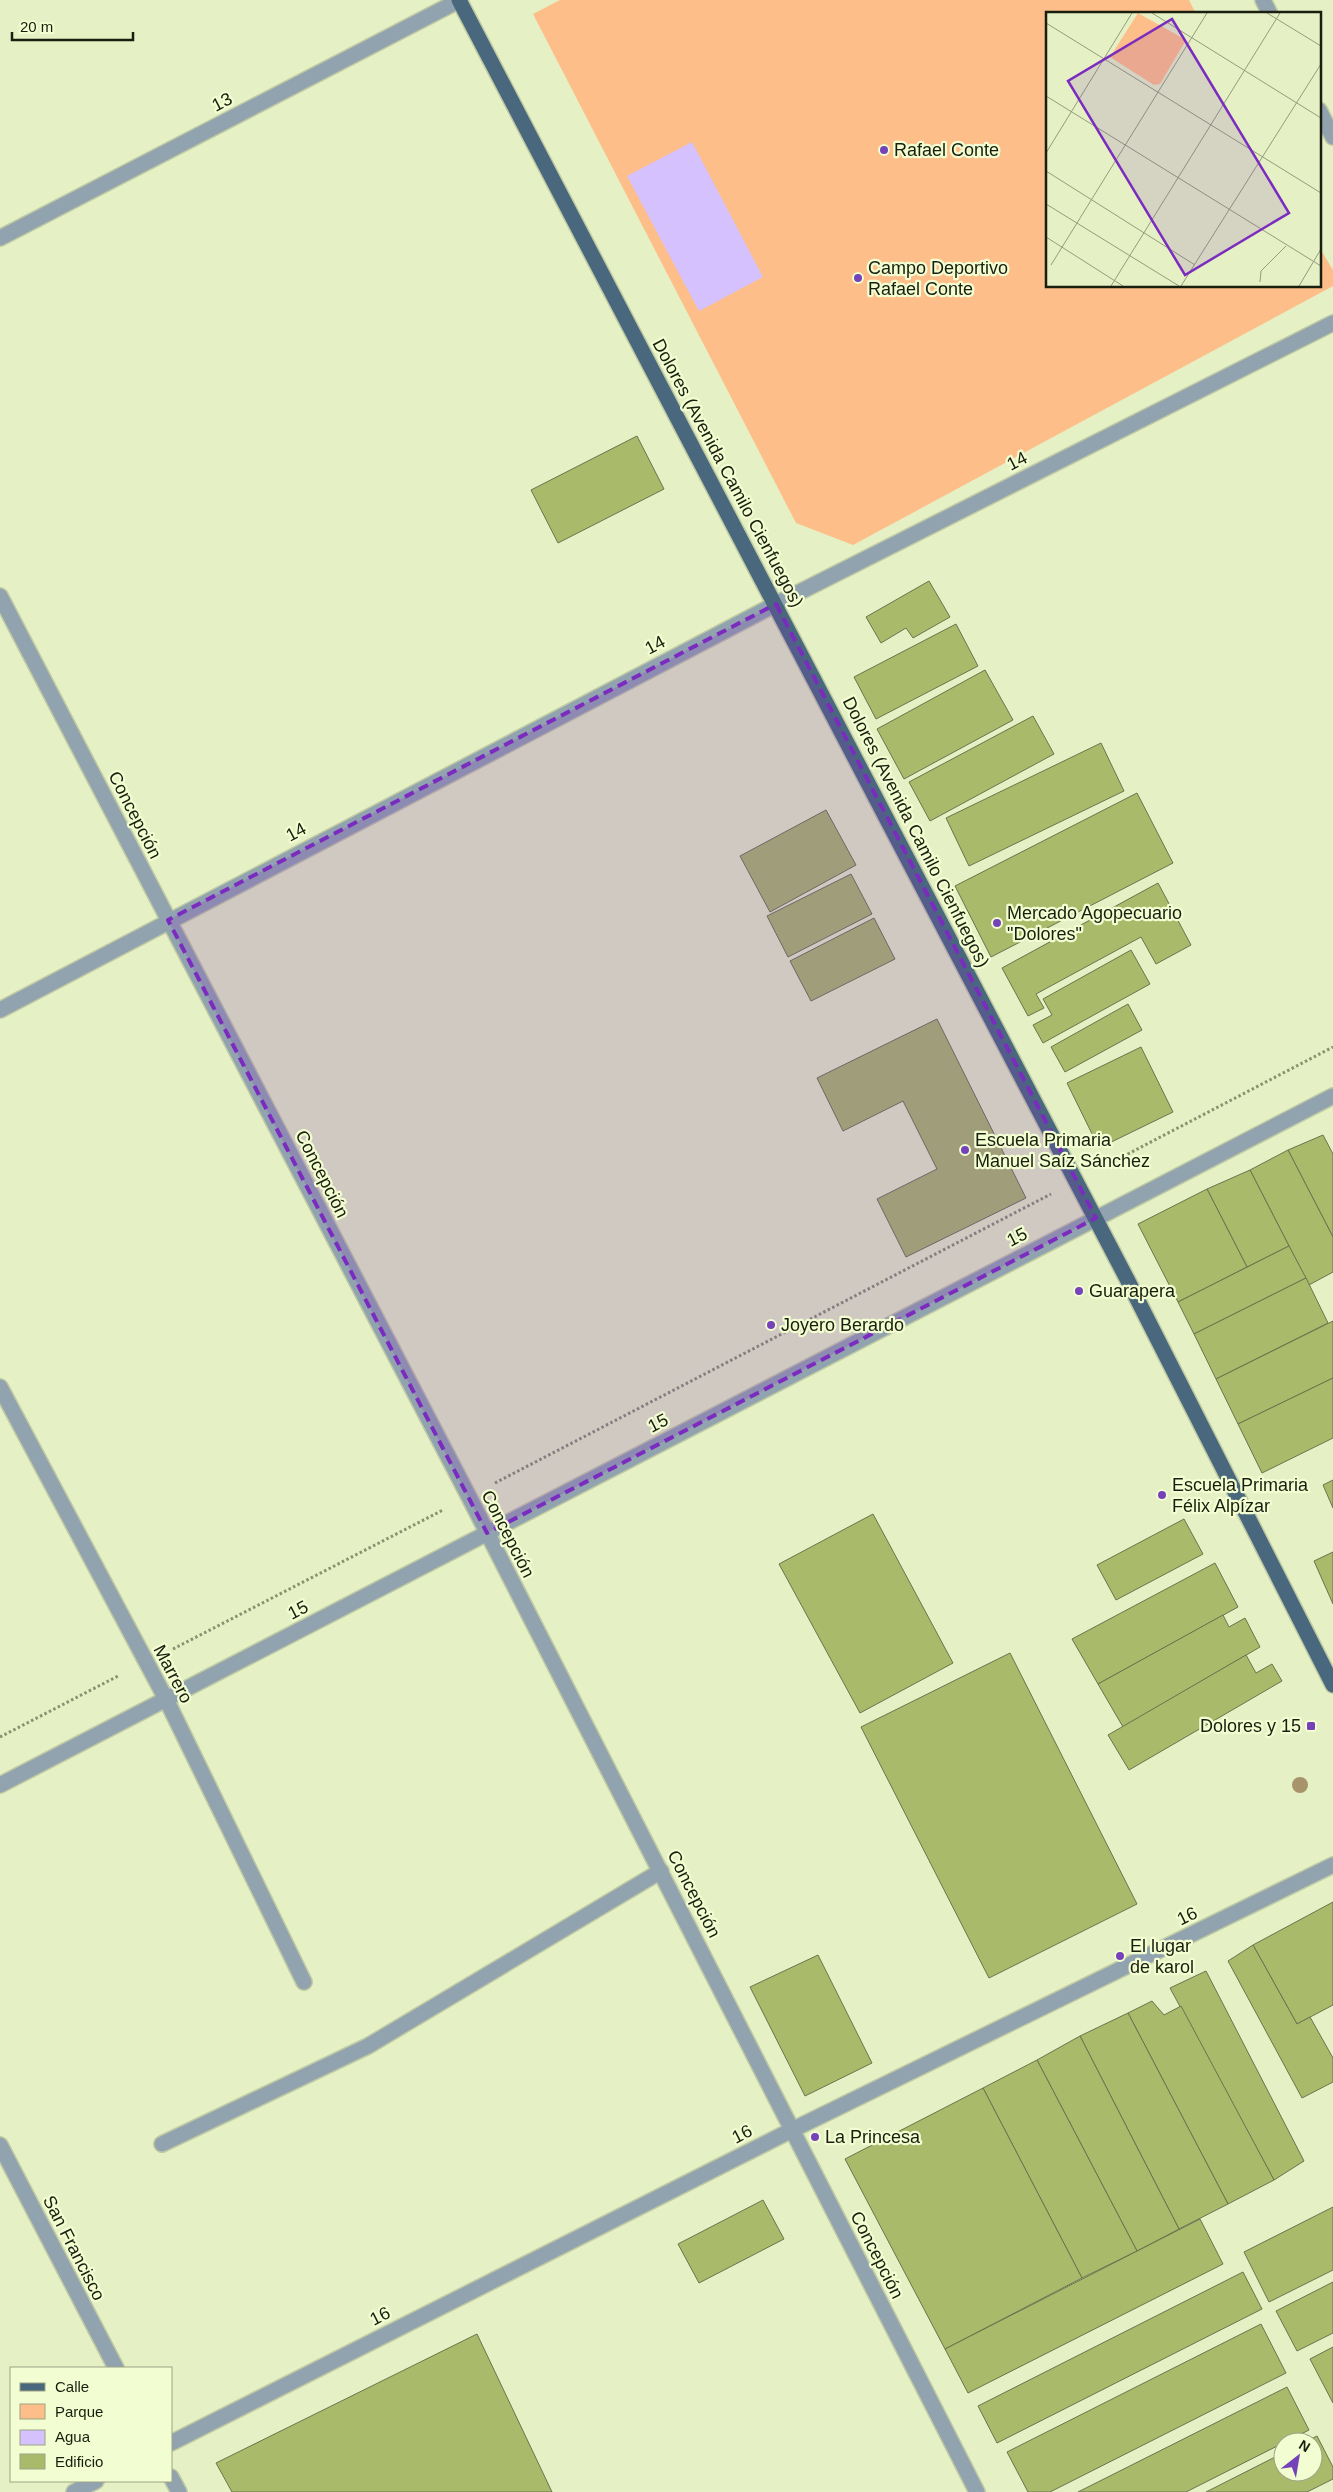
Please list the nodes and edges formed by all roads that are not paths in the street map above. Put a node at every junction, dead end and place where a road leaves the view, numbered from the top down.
1 (460, 0) edge
2 (1263, 0) edge
3 (1269, 12) edge
4 (1320, 112) edge
5 (1333, 137) edge
6 (0, 238) edge
7 (1333, 323) edge
8 (0, 596) edge
9 (776, 604) junction
10 (168, 920) junction
11 (0, 1010) edge
12 (1333, 1096) edge
13 (1096, 1218) junction
14 (0, 1387) edge
15 (487, 1533) junction
16 (1333, 1685) edge
17 (166, 1700) junction
18 (0, 1785) edge
19 (1333, 1865) edge
20 (661, 1871) junction
21 (304, 1982) dead end
22 (792, 2130) junction
23 (162, 2144) dead end
24 (0, 2146) edge
25 (115, 2367) edge
26 (172, 2442) edge
27 (172, 2478) edge
28 (94, 2482) edge
29 (74, 2492) edge
30 (179, 2492) edge
31 (977, 2492) edge

1 - 6 street, 13
1 - 9 main road, Dolores (Avenida Camilo Cienfuegos)
2 - 3 street
4 - 5 street
7 - 9 street, 14
8 - 10 street, Concepción
9 - 10 street, 14
9 - 13 main road, Dolores (Avenida Camilo Cienfuegos)
10 - 11 street, 14
10 - 15 street, Concepción
12 - 13 street, 15
13 - 15 street, 15
13 - 16 main road, Dolores (Avenida Camilo Cienfuegos)
14 - 17 street, Marrero
15 - 17 street, 15
15 - 20 street, Concepción
17 - 18 street, 15
17 - 21 street, Marrero
19 - 22 street, 16
20 - 22 street, Concepción
20 - 23 street
22 - 26 street, 16
22 - 31 street, Concepción
24 - 25 street, San Francisco
27 - 30 street
28 - 29 street

